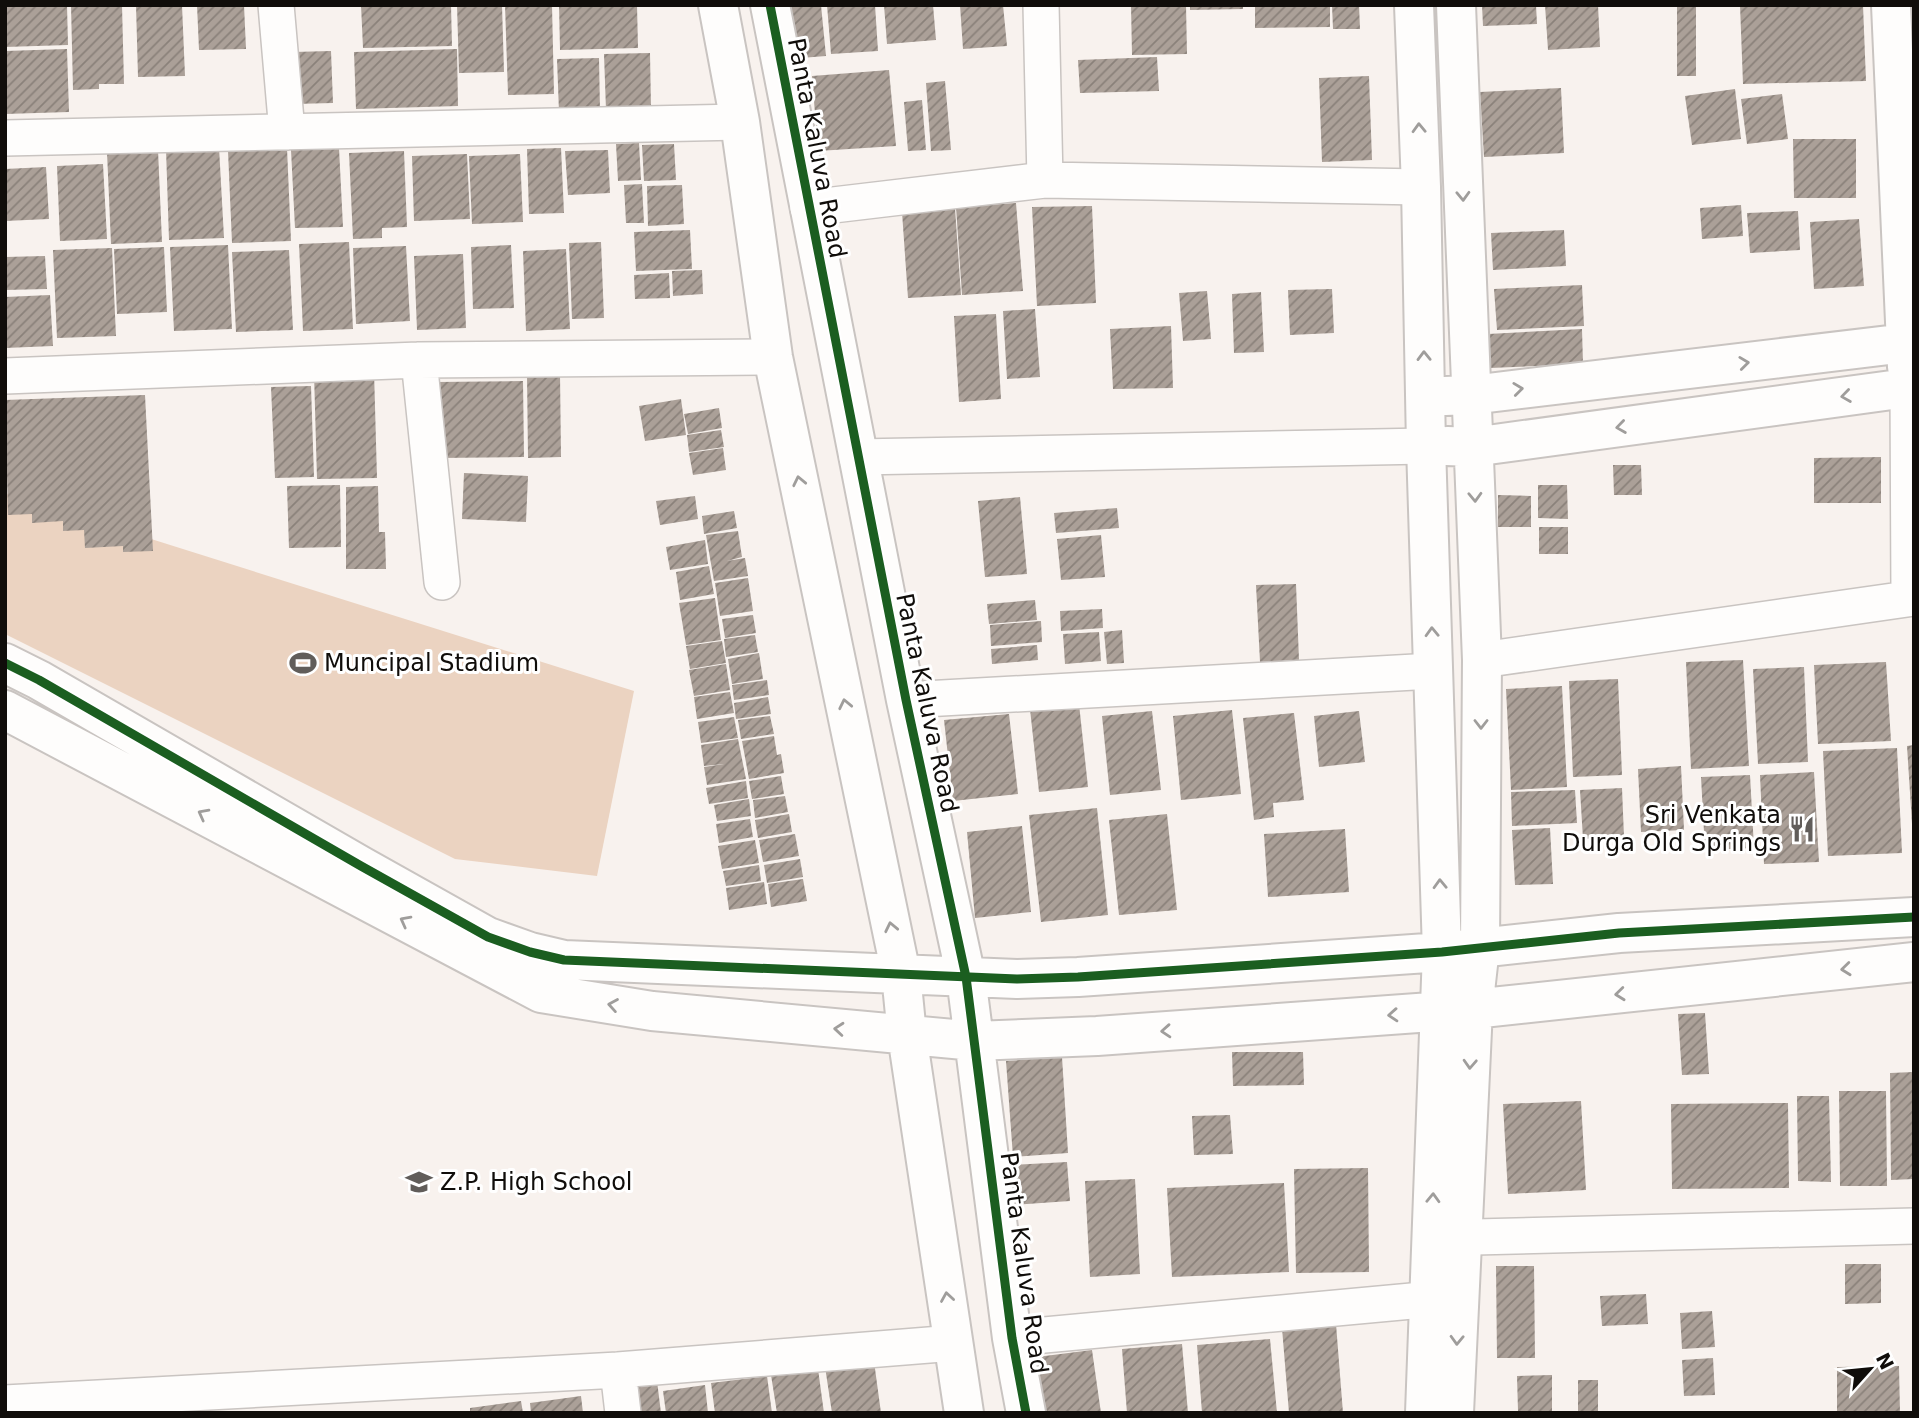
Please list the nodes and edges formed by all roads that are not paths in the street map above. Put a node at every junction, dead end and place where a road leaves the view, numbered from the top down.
1 (276, 5) edge
2 (718, 5) edge
3 (770, 5) edge
4 (1041, 5) edge
5 (1413, 5) edge
6 (1456, 5) edge
7 (1891, 5) edge
8 (740, 122) junction
9 (287, 132) junction
10 (5, 138) edge
11 (1045, 180) junction
12 (1421, 187) junction
13 (808, 208) junction
14 (1910, 343) edge
15 (773, 357) junction
16 (419, 360) junction
17 (5, 376) edge
18 (1911, 388) edge
19 (1471, 395) junction
20 (1425, 397) junction
21 (1426, 446) junction
22 (1472, 447) junction
23 (857, 457) junction
24 (442, 582) dead end
25 (1912, 598) edge
26 (1482, 660) junction
27 (5, 663) edge
28 (1433, 671) junction
29 (906, 700) junction
30 (5, 709) edge
31 (1914, 917) edge
32 (1480, 947) junction
33 (1441, 952) junction
34 (1914, 962) edge
35 (901, 974) junction
36 (966, 977) junction
37 (1456, 1010) junction
38 (907, 1035) junction
39 (975, 1041) junction
40 (1914, 1226) edge
41 (1446, 1238) junction
42 (1444, 1299) junction
43 (1012, 1338) junction
44 (954, 1343) junction
45 (618, 1370) junction
46 (5, 1403) edge
47 (623, 1413) edge
48 (964, 1413) edge
49 (1026, 1413) edge
50 (1425, 1413) edge
51 (1454, 1413) edge

1 - 9 street
2 - 8 street
3 - 13 street, Panta Kaluva Road
4 - 11 street
12 -> 5 street
6 -> 19 street
7 - 14 street
8 - 9 street
8 - 15 street
9 - 10 street
11 - 12 street
11 - 13 street
20 -> 12 street
13 - 23 street, Panta Kaluva Road
14 - 18 street
19 -> 14 street
15 - 16 street
35 -> 15 street
16 - 17 street
16 - 24 street
18 -> 22 street
18 - 25 street
19 - 20 street
19 - 22 street
20 - 21 street
21 - 22 street
21 - 23 street
28 -> 21 street
22 -> 26 street
23 - 29 street, Panta Kaluva Road
25 - 26 street
26 -> 32 street
27 - 35 street
28 - 29 street
33 -> 28 street
29 - 36 street, Panta Kaluva Road
38 -> 30 street
31 - 32 street
32 - 33 street
32 - 37 street
33 - 36 street
33 - 37 street
34 -> 37 street
35 - 36 street
35 - 38 street
36 - 39 street, Panta Kaluva Road
37 -> 39 street
37 - 41 street
38 - 39 street
44 -> 38 street
39 - 43 street, Panta Kaluva Road
40 - 41 street
41 - 42 street
42 - 43 street
42 - 50 street
42 -> 51 street
43 - 49 street, Panta Kaluva Road
44 - 45 street
44 - 48 street
45 - 46 street
45 - 47 street

